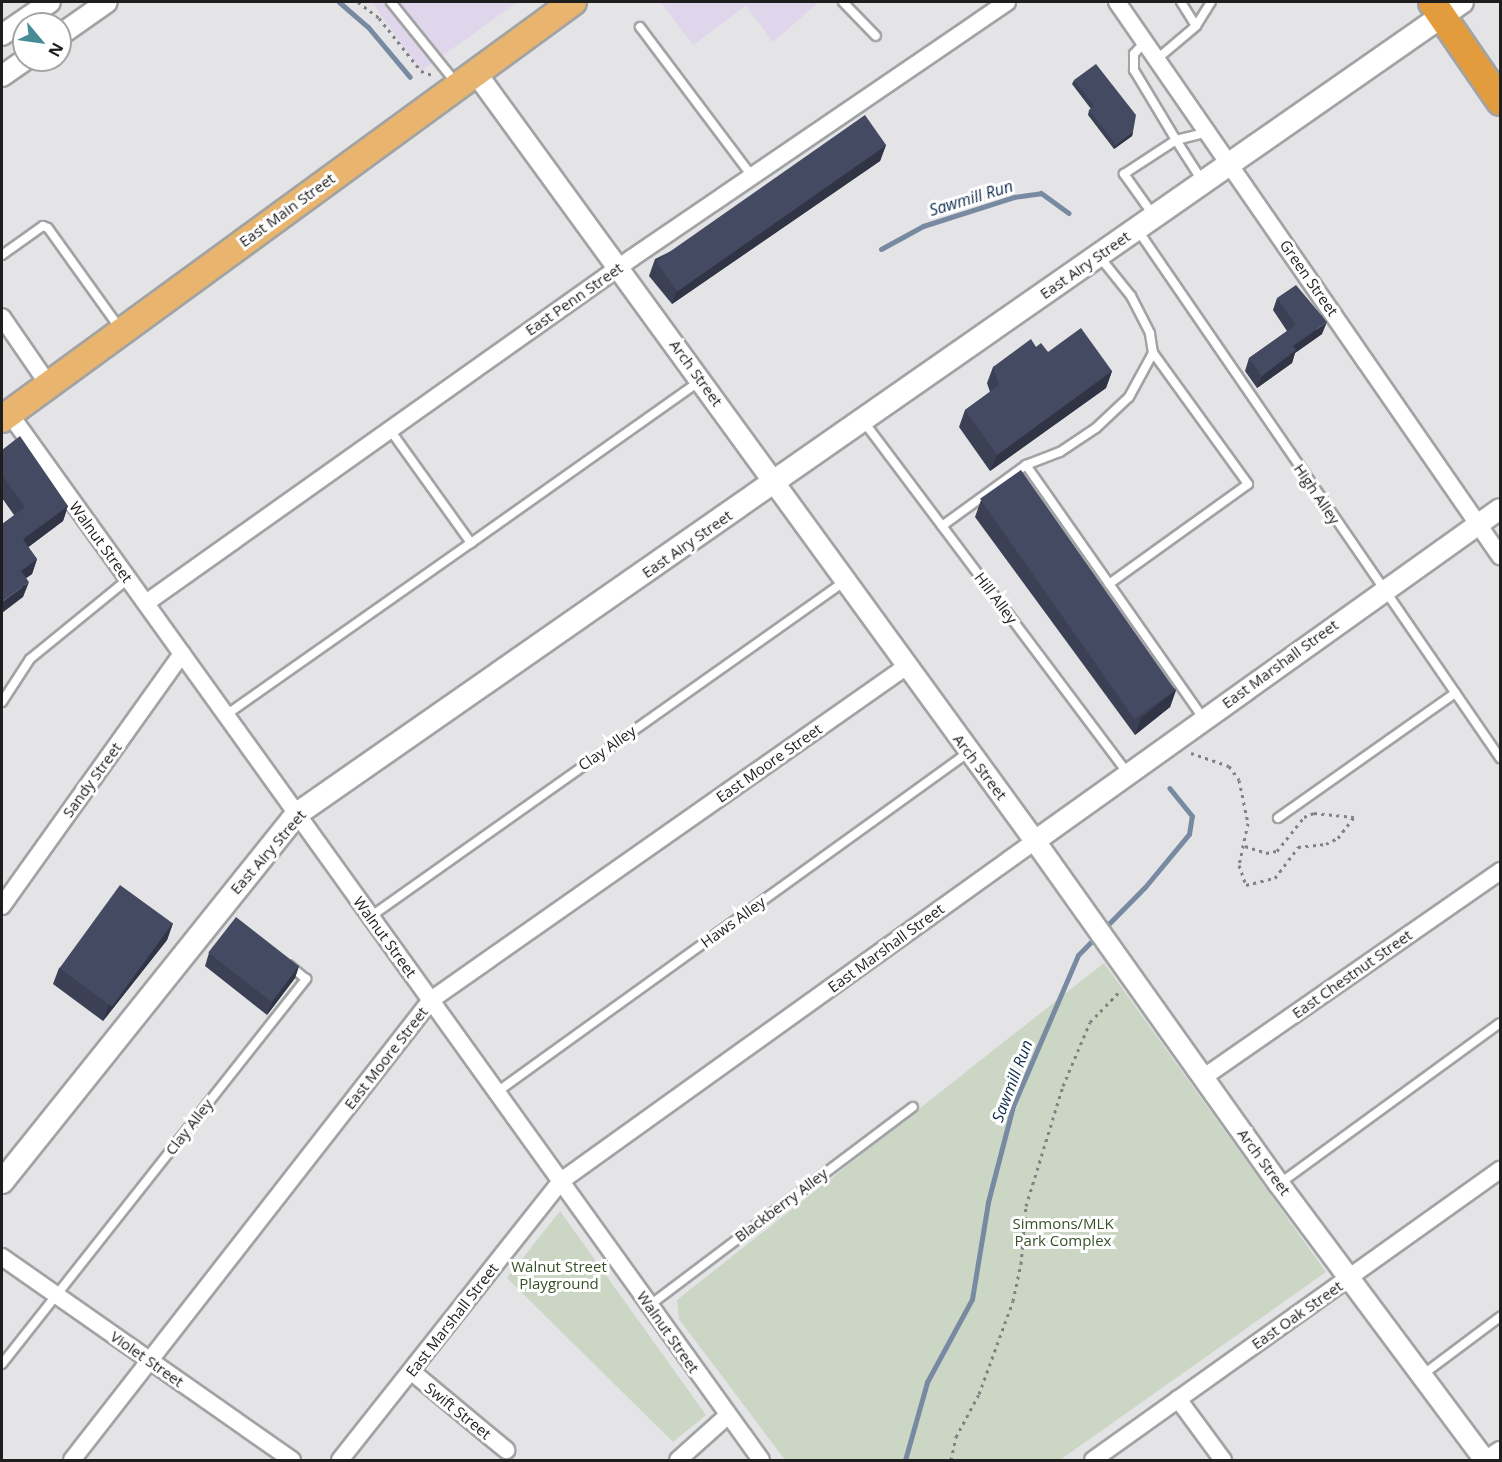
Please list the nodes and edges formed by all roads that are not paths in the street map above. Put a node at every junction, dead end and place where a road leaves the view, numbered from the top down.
1 (50, 2) edge
2 (107, 2) edge
3 (391, 2) edge
4 (573, 2) edge
5 (843, 2) edge
6 (1007, 2) edge
7 (1117, 2) edge
8 (1181, 2) edge
9 (1211, 2) edge
10 (1445, 6) edge
11 (1196, 26) junction
12 (72, 27) edge
13 (640, 27) dead end
14 (2, 35) edge
15 (876, 36) dead end
16 (1145, 42) junction
17 (1157, 59) junction
18 (467, 79) junction
19 (1500, 100) edge
20 (1208, 132) junction
21 (1176, 140) junction
22 (1230, 164) junction
23 (753, 176) junction
24 (1204, 182) junction
25 (1145, 222) junction
26 (2, 255) edge
27 (1099, 255) junction
28 (617, 269) junction
29 (2, 317) edge
30 (121, 331) junction
31 (1153, 353) junction
32 (701, 379) junction
33 (48, 384) junction
34 (5, 416) edge
35 (864, 422) junction
36 (390, 430) junction
37 (1026, 465) junction
38 (774, 483) junction
39 (1500, 509) edge
40 (1478, 524) junction
41 (942, 526) junction
42 (471, 543) junction
43 (1500, 556) edge
44 (128, 579) junction
45 (845, 581) junction
46 (1109, 584) junction
47 (1383, 590) junction
48 (146, 603) junction
49 (182, 654) junction
50 (907, 666) junction
51 (1455, 693) junction
52 (2, 702) edge
53 (226, 715) junction
54 (1205, 719) junction
55 (969, 752) junction
56 (1500, 758) edge
57 (1128, 775) junction
58 (297, 814) junction
59 (1278, 818) dead end
60 (1035, 841) junction
61 (1500, 871) edge
62 (2, 906) edge
63 (370, 917) junction
64 (280, 958) edge
65 (431, 1000) junction
66 (1500, 1023) edge
67 (1204, 1077) junction
68 (497, 1092) junction
69 (913, 1107) dead end
70 (1500, 1170) edge
71 (561, 1181) junction
72 (2, 1182) edge
73 (1279, 1184) junction
74 (2, 1257) edge
75 (1349, 1278) junction
76 (56, 1295) junction
77 (650, 1305) junction
78 (1500, 1317) edge
79 (150, 1361) junction
80 (2, 1364) edge
81 (411, 1371) junction
82 (1421, 1376) junction
83 (1178, 1400) junction
84 (727, 1416) junction
85 (506, 1450) dead end
86 (1500, 1450) edge
87 (1485, 1460) edge
88 (72, 1461) edge
89 (292, 1461) edge
90 (340, 1461) edge
91 (678, 1461) edge
92 (761, 1461) edge
93 (1093, 1461) edge
94 (1223, 1461) edge

1 - 14 street
2 - 12 street
3 - 18 lane
4 - 18 main road, East Main Street
5 - 15 lane
6 - 23 street, East Penn Street
7 - 16 street, Green Street
8 - 11 lane
9 - 11 lane
10 - 19 highway
10 - 22 main road, East Airy Street
11 - 17 lane
13 - 23 lane
16 - 17 street, Green Street
16 - 21 lane
17 - 20 street, Green Street
18 - 28 street, Arch Street
18 - 30 main road, East Main Street
20 - 21 lane
20 - 22 street, Green Street
21 - 24 lane
21 - 25 lane, High Alley
22 - 24 main road, East Airy Street
22 - 40 street, Green Street
23 - 28 street, East Penn Street
24 - 25 main road, East Airy Street
25 - 27 main road, East Airy Street
25 - 47 lane, High Alley
26 - 30 lane
27 - 31 lane
27 - 35 main road, East Airy Street
28 - 32 street, Arch Street
28 - 36 street, East Penn Street
29 - 33 street
30 - 33 main road, East Main Street
31 - 37 lane
31 - 46 lane
32 - 38 street, Arch Street
32 - 42 lane
33 - 34 main road, East Main Street
34 - 44 street, Walnut Street
35 - 38 main road, East Airy Street
35 - 41 lane, Hill Alley
36 - 42 lane
36 - 48 street, East Penn Street
37 - 41 lane
37 - 46 lane
38 - 45 street, Arch Street
38 - 58 main road, East Airy Street
39 - 40 street, East Marshall Street
40 - 43 street, Green Street
40 - 47 street, East Marshall Street
41 - 57 lane, Hill Alley
42 - 53 lane
44 - 48 street, Walnut Street
44 - 52 lane
45 - 50 street, Arch Street
45 - 63 lane, Clay Alley
46 - 54 lane
47 - 51 lane, High Alley
47 - 54 street, East Marshall Street
48 - 49 street, Walnut Street
49 - 53 street, Walnut Street
49 - 62 street, Sandy Street
50 - 55 street, Arch Street
50 - 65 street, East Moore Street
51 - 56 lane, High Alley
51 - 59 lane
53 - 58 street, Walnut Street
54 - 57 street, East Marshall Street
55 - 60 street, Arch Street
55 - 68 lane, Haws Alley
57 - 60 street, East Marshall Street
58 - 63 street, Walnut Street
58 - 72 main road, East Airy Street
60 - 67 street, Arch Street
60 - 71 street, East Marshall Street
61 - 67 street, East Chestnut Street
63 - 65 street, Walnut Street
64 - 76 lane, Clay Alley
65 - 68 street, Walnut Street
65 - 79 street, East Moore Street
66 - 73 lane
67 - 73 street, Arch Street
68 - 71 street, Walnut Street
69 - 77 lane, Blackberry Alley
70 - 75 street, East Oak Street
71 - 77 street, Walnut Street
71 - 81 street, East Marshall Street
73 - 75 street, Arch Street
74 - 76 street, Violet Street
75 - 82 street, Arch Street
75 - 83 street, East Oak Street
76 - 79 street, Violet Street
76 - 80 lane, Clay Alley
77 - 84 street, Walnut Street
78 - 82 lane
79 - 88 street, East Moore Street
79 - 89 street, Violet Street
81 - 85 street, Swift Street
81 - 90 street, East Marshall Street
82 - 87 street, Arch Street
83 - 93 street, East Oak Street
83 - 94 street
84 - 91 street
84 - 92 street, Walnut Street
86 - 87 street

